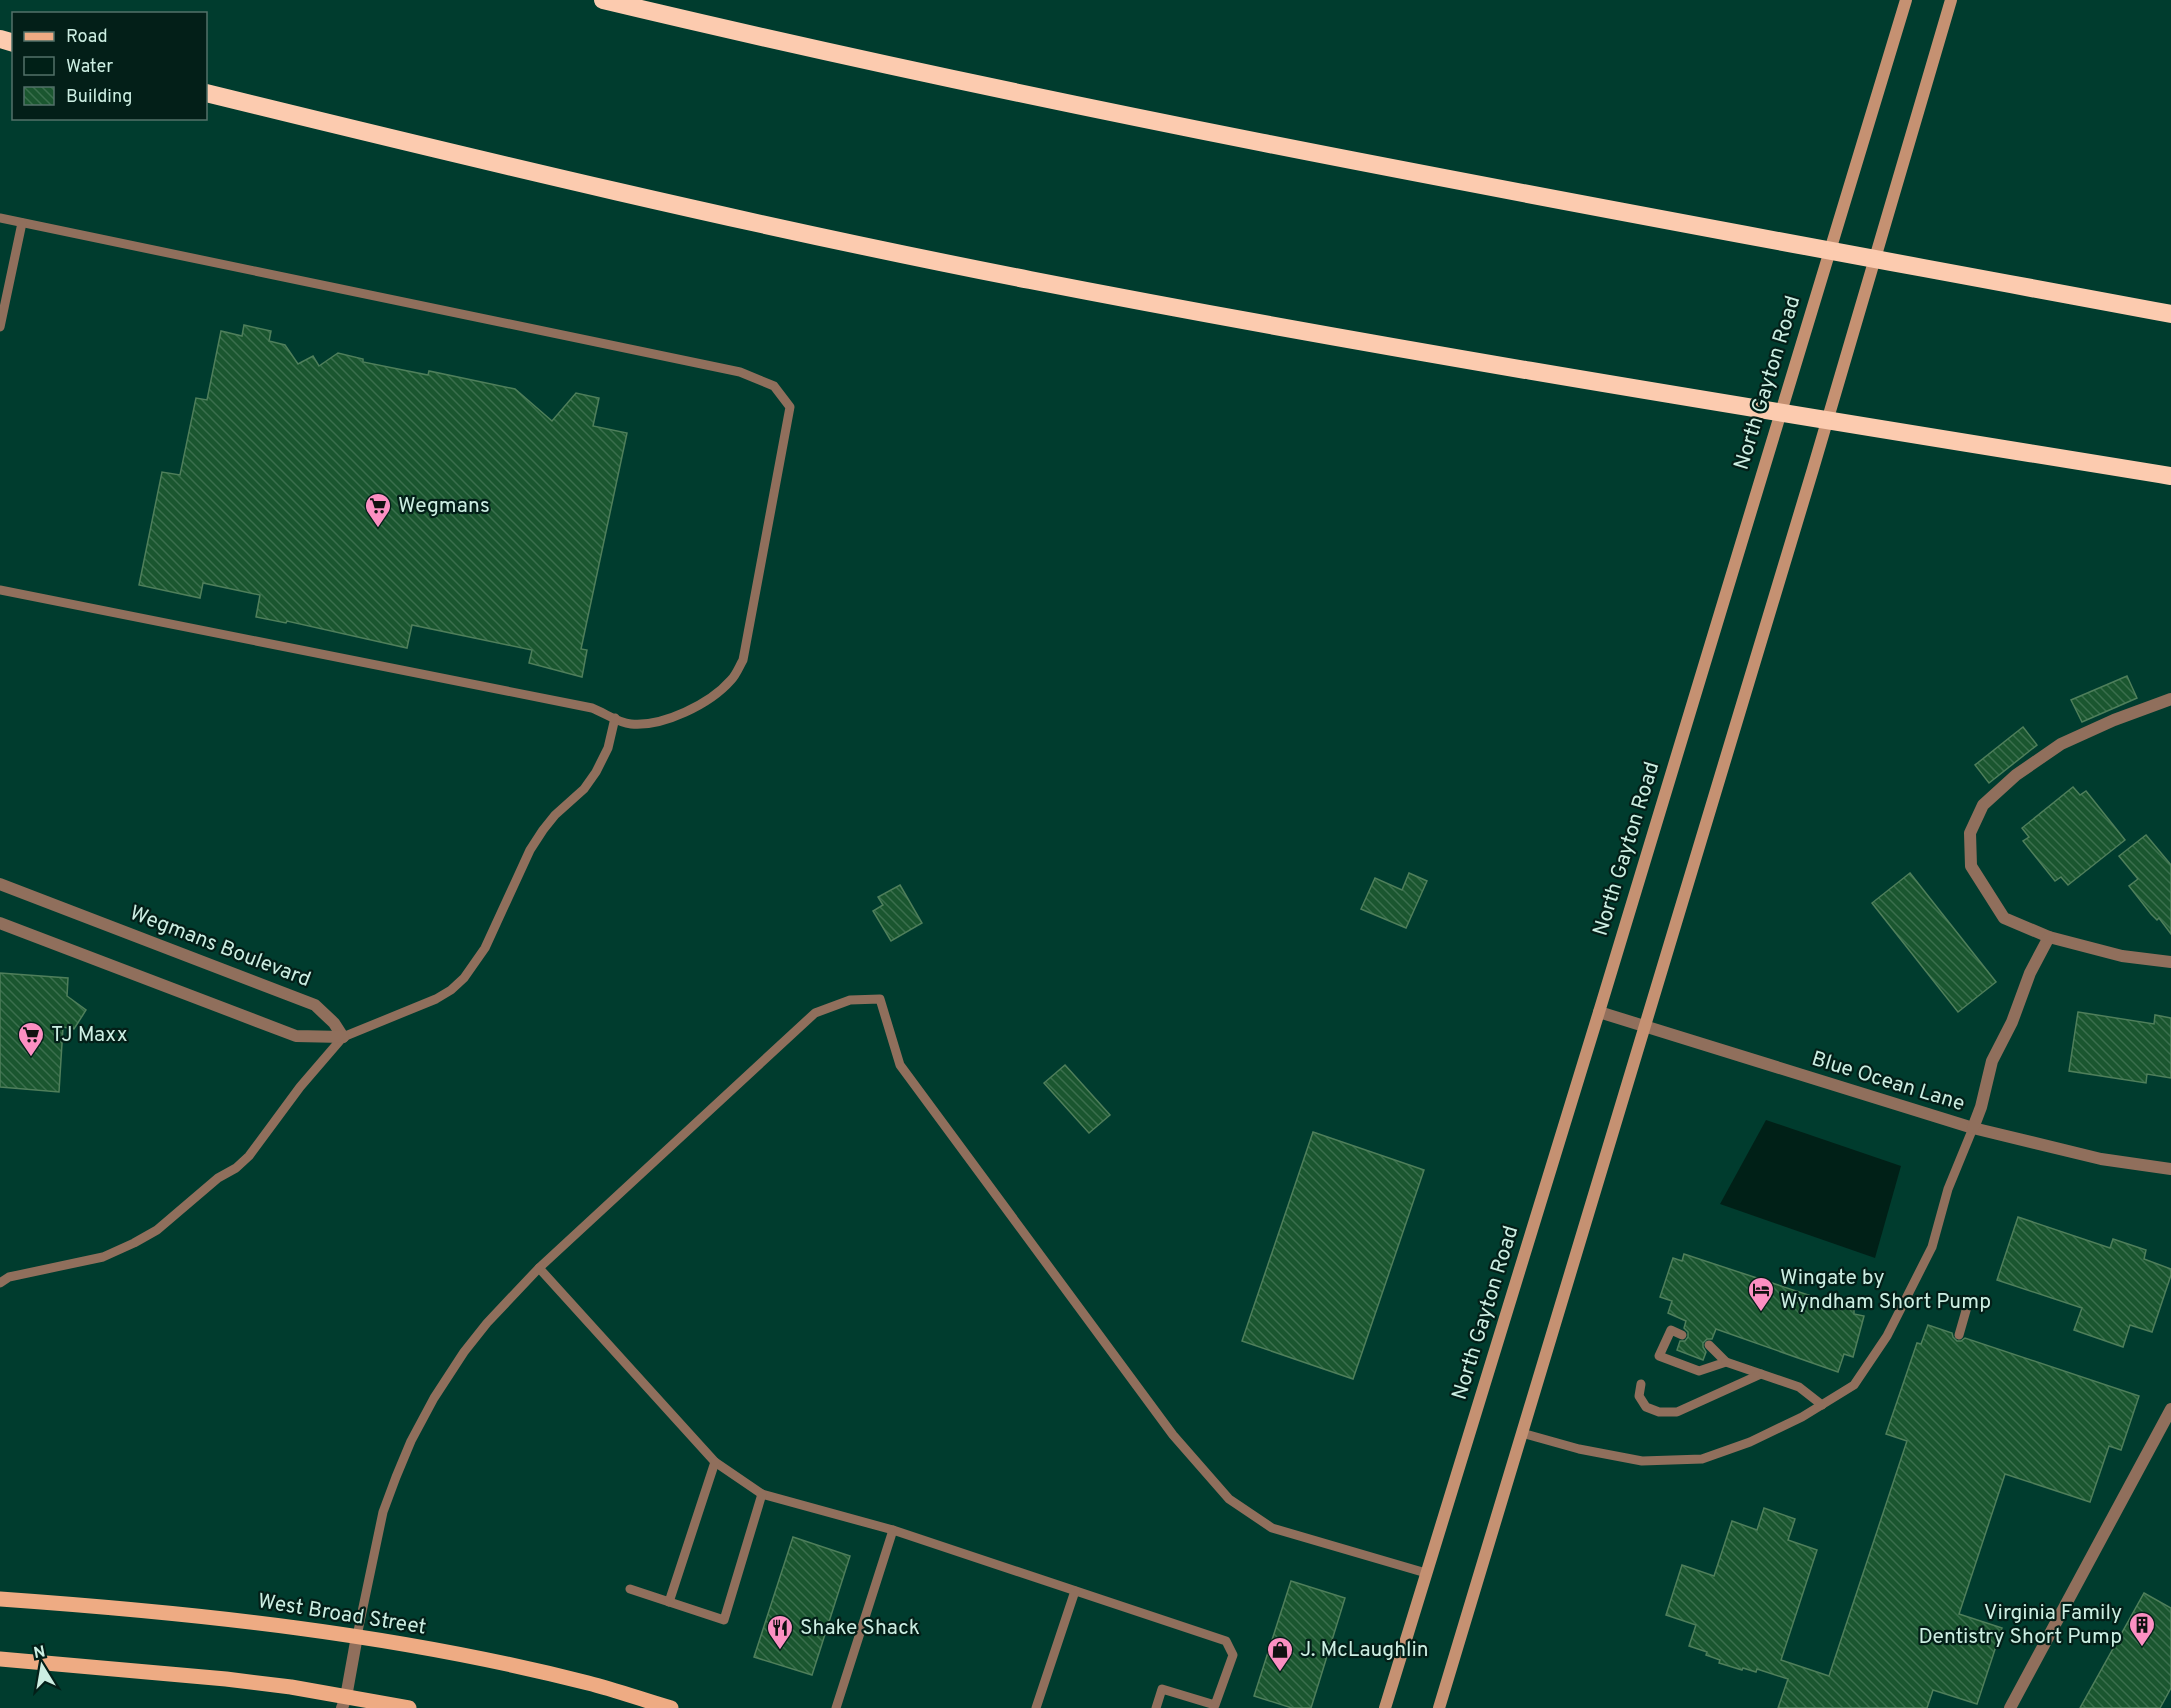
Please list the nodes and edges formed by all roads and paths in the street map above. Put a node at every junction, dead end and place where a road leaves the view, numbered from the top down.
1 (603, 0) edge
2 (1906, 0) edge
3 (1951, 0) edge
4 (207, 93) edge
5 (0, 218) edge
6 (22, 223) junction
7 (2171, 314) edge
8 (0, 327) edge
9 (2171, 476) edge
10 (0, 590) edge
11 (2171, 699) edge
12 (615, 718) junction
13 (0, 884) edge
14 (0, 923) edge
15 (2049, 938) junction
16 (2171, 962) edge
17 (1599, 1012) junction
18 (1645, 1027) junction
19 (342, 1037) junction
20 (1973, 1128) junction
21 (2171, 1169) edge
22 (539, 1268) junction
23 (0, 1283) edge
24 (1967, 1306) dead end
25 (1682, 1335) dead end
26 (1959, 1335) dead end
27 (1709, 1345) dead end
28 (1726, 1362) junction
29 (1761, 1374) junction
30 (1641, 1384) dead end
31 (1822, 1405) junction
32 (2171, 1409) edge
33 (1522, 1433) junction
34 (715, 1462) junction
35 (762, 1494) junction
36 (893, 1530) junction
37 (1426, 1573) junction
38 (630, 1589) dead end
39 (1075, 1591) junction
40 (0, 1599) edge
41 (669, 1602) junction
42 (357, 1636) junction
43 (0, 1659) edge
44 (345, 1704) edge
45 (409, 1708) edge
46 (671, 1708) edge
47 (836, 1708) edge
48 (1036, 1708) edge
49 (1156, 1708) edge
50 (1385, 1708) edge
51 (1439, 1708) edge
52 (2010, 1708) edge

1 - 7 highway
2 - 17 main road, North Gayton Road
3 - 18 main road
4 - 9 highway
5 - 6 lane
6 - 8 lane
6 - 12 lane
10 - 12 lane
11 - 15 street
12 - 19 lane
13 - 19 street, Wegmans Boulevard
14 - 19 street
15 - 16 street
15 - 20 street
17 - 18 street, Blue Ocean Lane
17 - 37 main road, North Gayton Road
18 - 20 street, Blue Ocean Lane
18 - 33 main road
19 - 23 lane
20 - 21 street, Blue Ocean Lane
20 - 31 lane
22 - 34 lane
22 - 37 lane
22 - 42 lane
24 - 26 lane
25 - 28 lane
27 - 28 lane
28 - 29 lane
29 - 30 lane
29 - 31 lane
31 - 33 lane
32 - 52 street
33 - 51 main road
34 - 35 lane
34 - 41 lane
35 - 36 lane
35 - 41 lane
36 - 39 lane
36 - 47 lane
37 - 50 main road, North Gayton Road
38 - 41 lane
39 - 48 lane
39 - 49 lane
40 - 42 main road, West Broad Street
42 - 44 street
42 - 46 main road, West Broad Street
43 - 44 main road
44 - 45 main road

